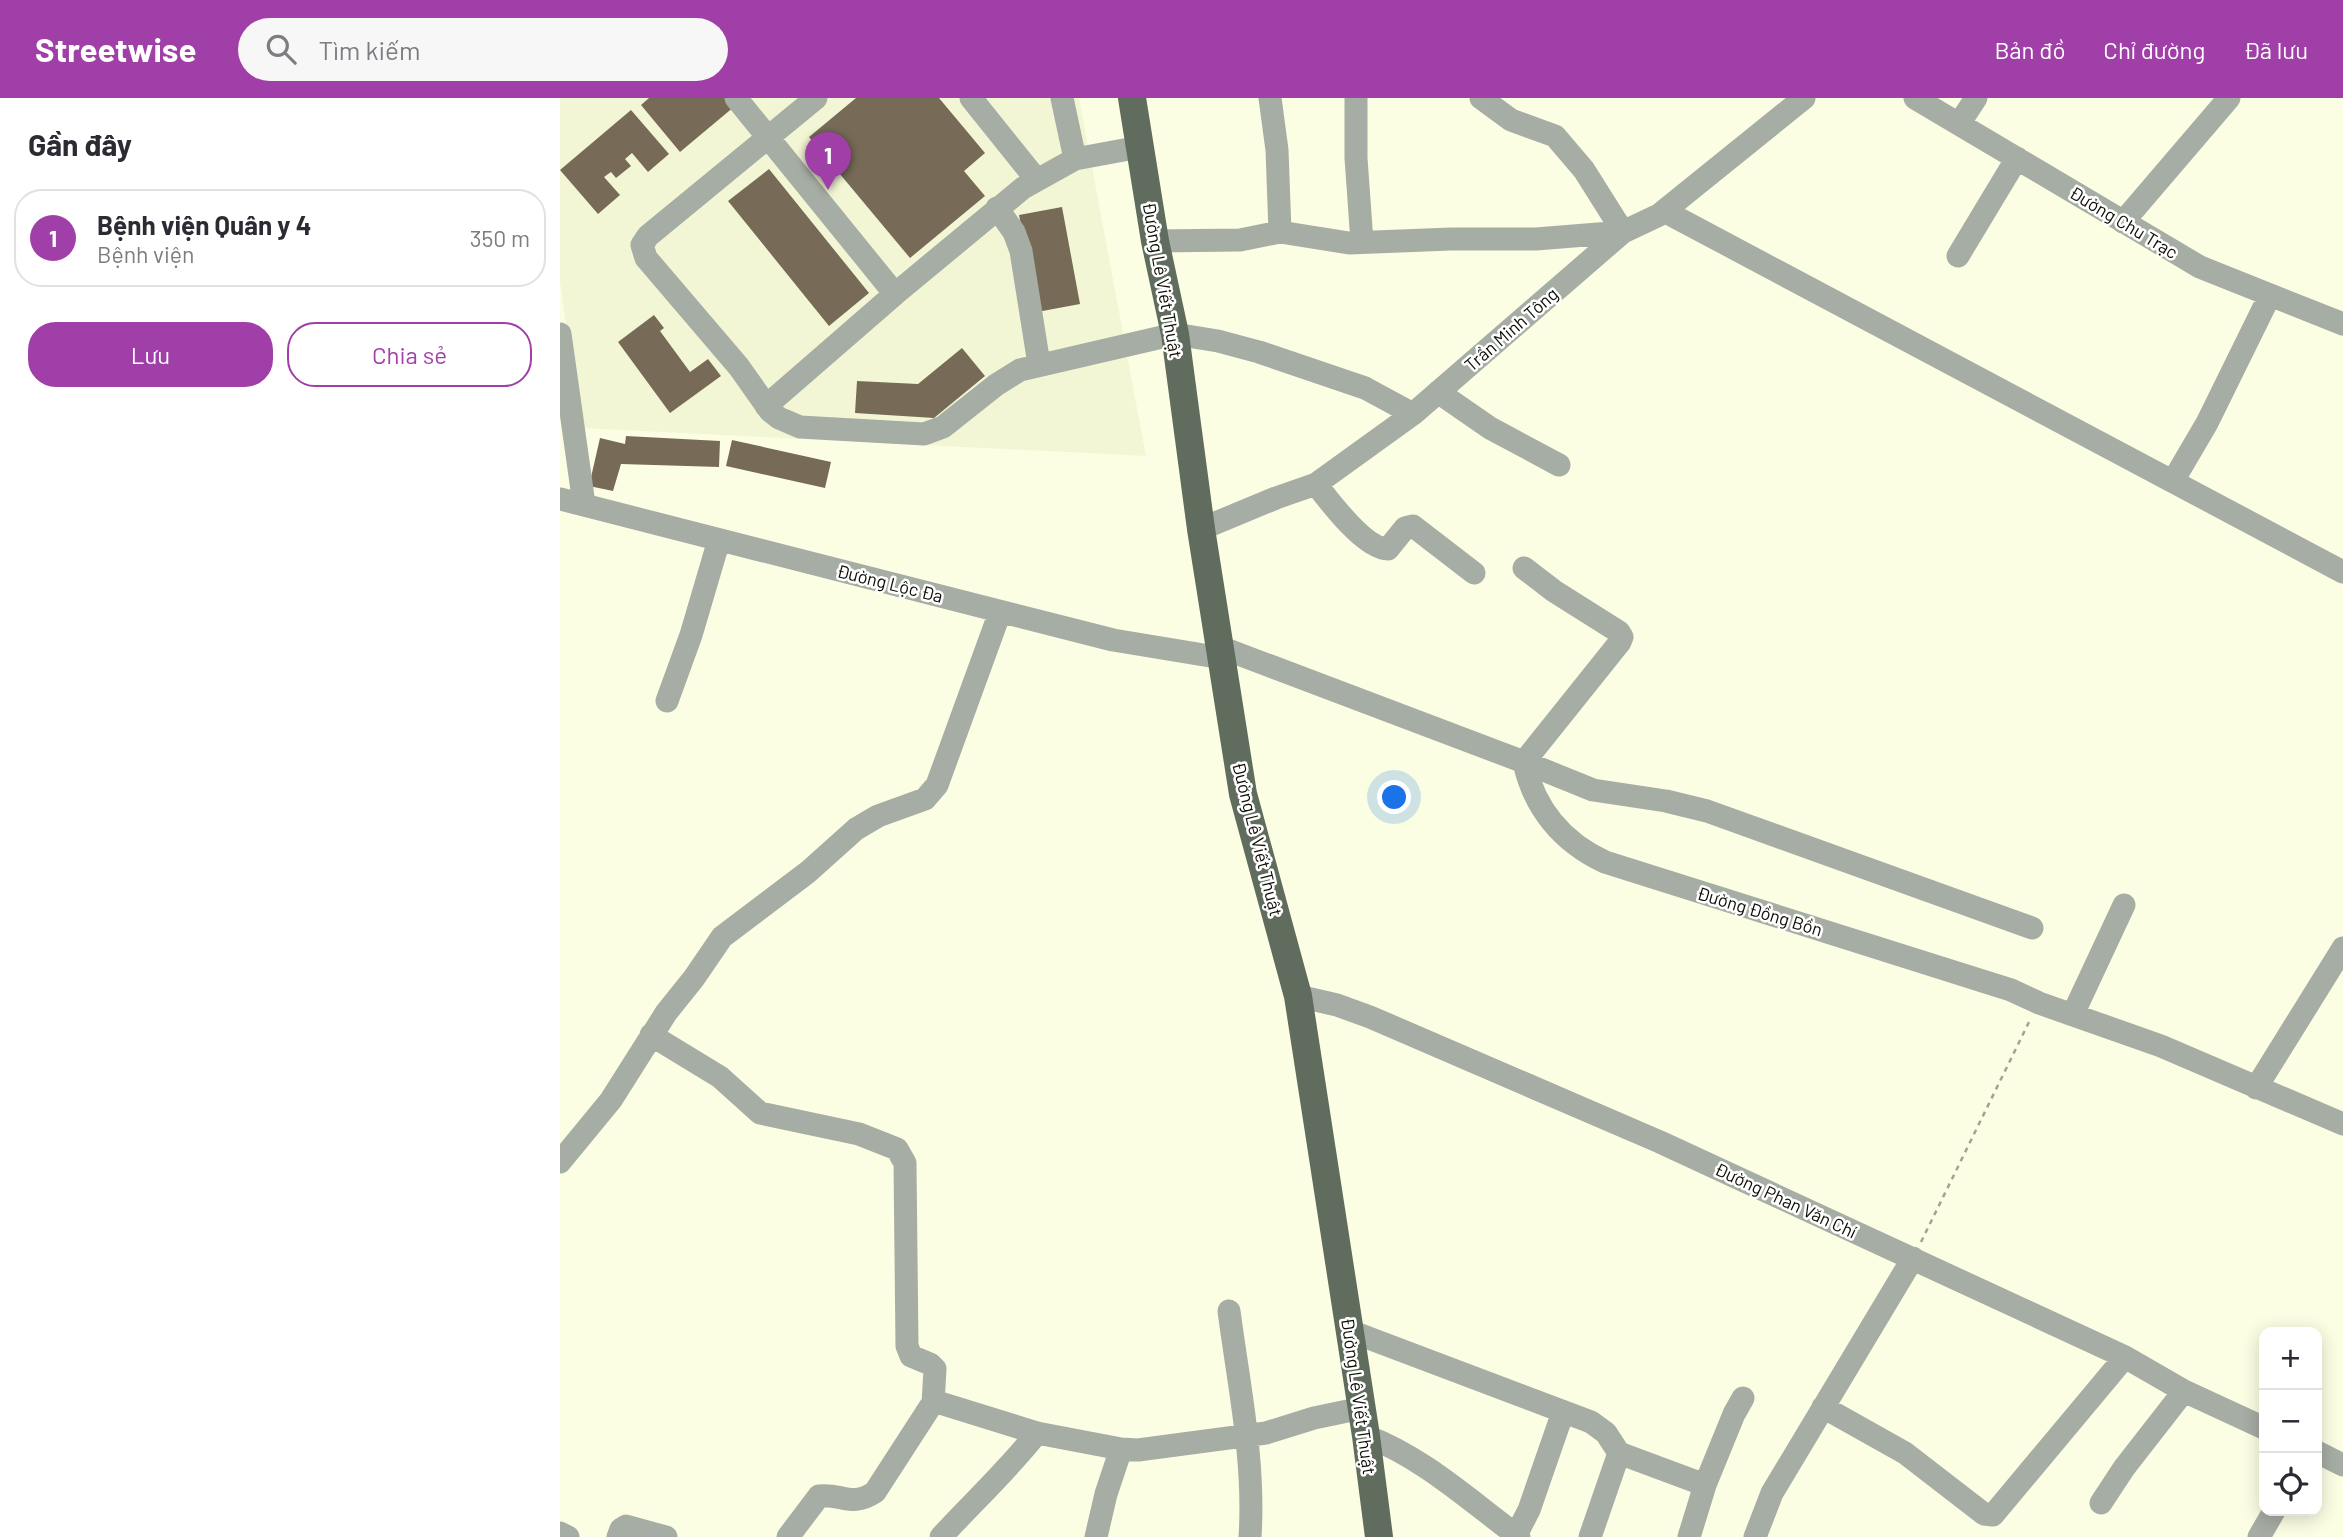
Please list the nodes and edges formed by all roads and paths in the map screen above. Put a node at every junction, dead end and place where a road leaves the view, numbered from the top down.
1 (736, 98) edge
2 (816, 98) edge
3 (971, 98) edge
4 (1062, 98) edge
5 (1132, 98) edge
6 (1270, 98) edge
7 (1356, 98) edge
8 (1481, 98) edge
9 (1804, 98) edge
10 (1915, 98) edge
11 (1976, 98) edge
12 (2230, 98) edge
13 (1959, 124) junction
14 (768, 137) junction
15 (1140, 147) junction
16 (2017, 158) junction
17 (1075, 159) junction
18 (1036, 179) junction
19 (997, 208) junction
20 (1664, 211) junction
21 (2123, 222) junction
22 (1280, 232) junction
23 (1623, 232) junction
24 (1155, 241) junction
25 (1363, 242) junction
26 (1958, 256) dead end
27 (895, 294) junction
28 (2270, 295) junction
29 (2343, 324) edge
30 (560, 334) edge
31 (1175, 334) junction
32 (1039, 364) junction
33 (1438, 392) junction
34 (766, 405) junction
35 (1412, 414) junction
36 (1559, 464) dead end
37 (2173, 481) junction
38 (1316, 484) junction
39 (560, 499) edge
40 (584, 504) junction
41 (1201, 529) junction
42 (719, 540) junction
43 (1524, 568) dead end
44 (2343, 572) edge
45 (1475, 573) dead end
46 (1000, 612) junction
47 (1221, 652) junction
48 (667, 701) dead end
49 (1524, 762) junction
50 (2124, 905) dead end
51 (2032, 928) dead end
52 (2343, 948) edge
53 (1298, 996) junction
54 (2039, 1003) junction
55 (2073, 1014) junction
56 (651, 1035) junction
57 (2256, 1088) junction
58 (2343, 1124) edge
59 (560, 1162) edge
60 (1913, 1258) junction
61 (1229, 1311) dead end
62 (1350, 1331) junction
63 (2124, 1357) junction
64 (2184, 1391) junction
65 (1743, 1398) dead end
66 (933, 1404) junction
67 (1362, 1408) junction
68 (1823, 1408) junction
69 (1563, 1412) junction
70 (2259, 1426) edge
71 (1037, 1433) junction
72 (1247, 1435) junction
73 (1366, 1436) junction
74 (1121, 1449) junction
75 (1619, 1453) junction
76 (2319, 1453) edge
77 (2343, 1465) edge
78 (1704, 1485) junction
79 (2101, 1503) dead end
80 (2271, 1516) edge
81 (560, 1534) edge
82 (1517, 1536) edge
83 (568, 1537) edge
84 (618, 1537) edge
85 (667, 1537) edge
86 (788, 1537) edge
87 (941, 1537) edge
88 (1096, 1537) edge
89 (1250, 1537) edge
90 (1379, 1537) edge
91 (1590, 1537) edge
92 (1689, 1537) edge
93 (1756, 1537) edge
94 (2259, 1537) edge

1 - 14 street
2 - 14 street
3 - 18 street
4 - 17 street
5 - 15 main road, Đường Lê Viết Thuật
6 - 22 street
7 - 25 street
8 - 23 street
9 - 20 street, Trần Minh Tông
10 - 13 street, Đường Chu Trạc
11 - 13 street
12 - 21 street
13 - 16 street, Đường Chu Trạc
14 - 27 street
14 - 34 street
15 - 17 street
15 - 24 main road, Đường Lê Viết Thuật
16 - 21 street, Đường Chu Trạc
16 - 26 street
17 - 18 street
18 - 19 street
19 - 27 street
19 - 32 street
20 - 23 street, Trần Minh Tông
20 - 37 street
21 - 28 street, Đường Chu Trạc
22 - 24 street
22 - 25 street
23 - 25 street
23 - 33 street, Trần Minh Tông
24 - 31 main road, Đường Lê Viết Thuật
27 - 34 street
28 - 29 street, Đường Chu Trạc
28 - 37 street
30 - 40 street
31 - 32 street
31 - 35 street
31 - 41 main road, Đường Lê Viết Thuật
32 - 34 street
33 - 35 street, Trần Minh Tông
33 - 36 street
35 - 38 street, Trần Minh Tông
37 - 44 street
38 - 41 street, Trần Minh Tông
38 - 45 street
39 - 40 street, Đường Lộc Đa
40 - 42 street, Đường Lộc Đa
41 - 47 main road, Đường Lê Viết Thuật
42 - 46 street, Đường Lộc Đa
42 - 48 street
43 - 49 street
46 - 47 street, Đường Lộc Đa
46 - 56 street
47 - 49 street
47 - 53 main road, Đường Lê Viết Thuật
49 - 51 street
49 - 54 street, Đường Đồng Bồn
50 - 55 street
52 - 57 street
53 - 60 street, Đường Phan Văn Chí
53 - 62 main road, Đường Lê Viết Thuật
54 - 55 street, Đường Đồng Bồn
54 - 60 path
55 - 57 street, Đường Đồng Bồn
56 - 59 street
56 - 66 street
57 - 58 street, Đường Đồng Bồn
60 - 63 street, Đường Phan Văn Chí
60 - 68 street
61 - 72 street
62 - 67 main road, Đường Lê Viết Thuật
62 - 69 street
63 - 64 street, Đường Phan Văn Chí
63 - 68 street
64 - 70 street, Đường Phan Văn Chí
64 - 79 street
65 - 78 street
66 - 71 street
66 - 86 street
67 - 72 street
67 - 73 main road, Đường Lê Viết Thuật
68 - 93 street
69 - 75 street
69 - 82 street
71 - 74 street
71 - 87 street
72 - 74 street
72 - 89 street
73 - 82 street
73 - 90 main road, Đường Lê Viết Thuật
74 - 88 street
75 - 78 street
75 - 91 street
76 - 77 street
78 - 92 street
80 - 94 street
81 - 83 street
84 - 85 street

